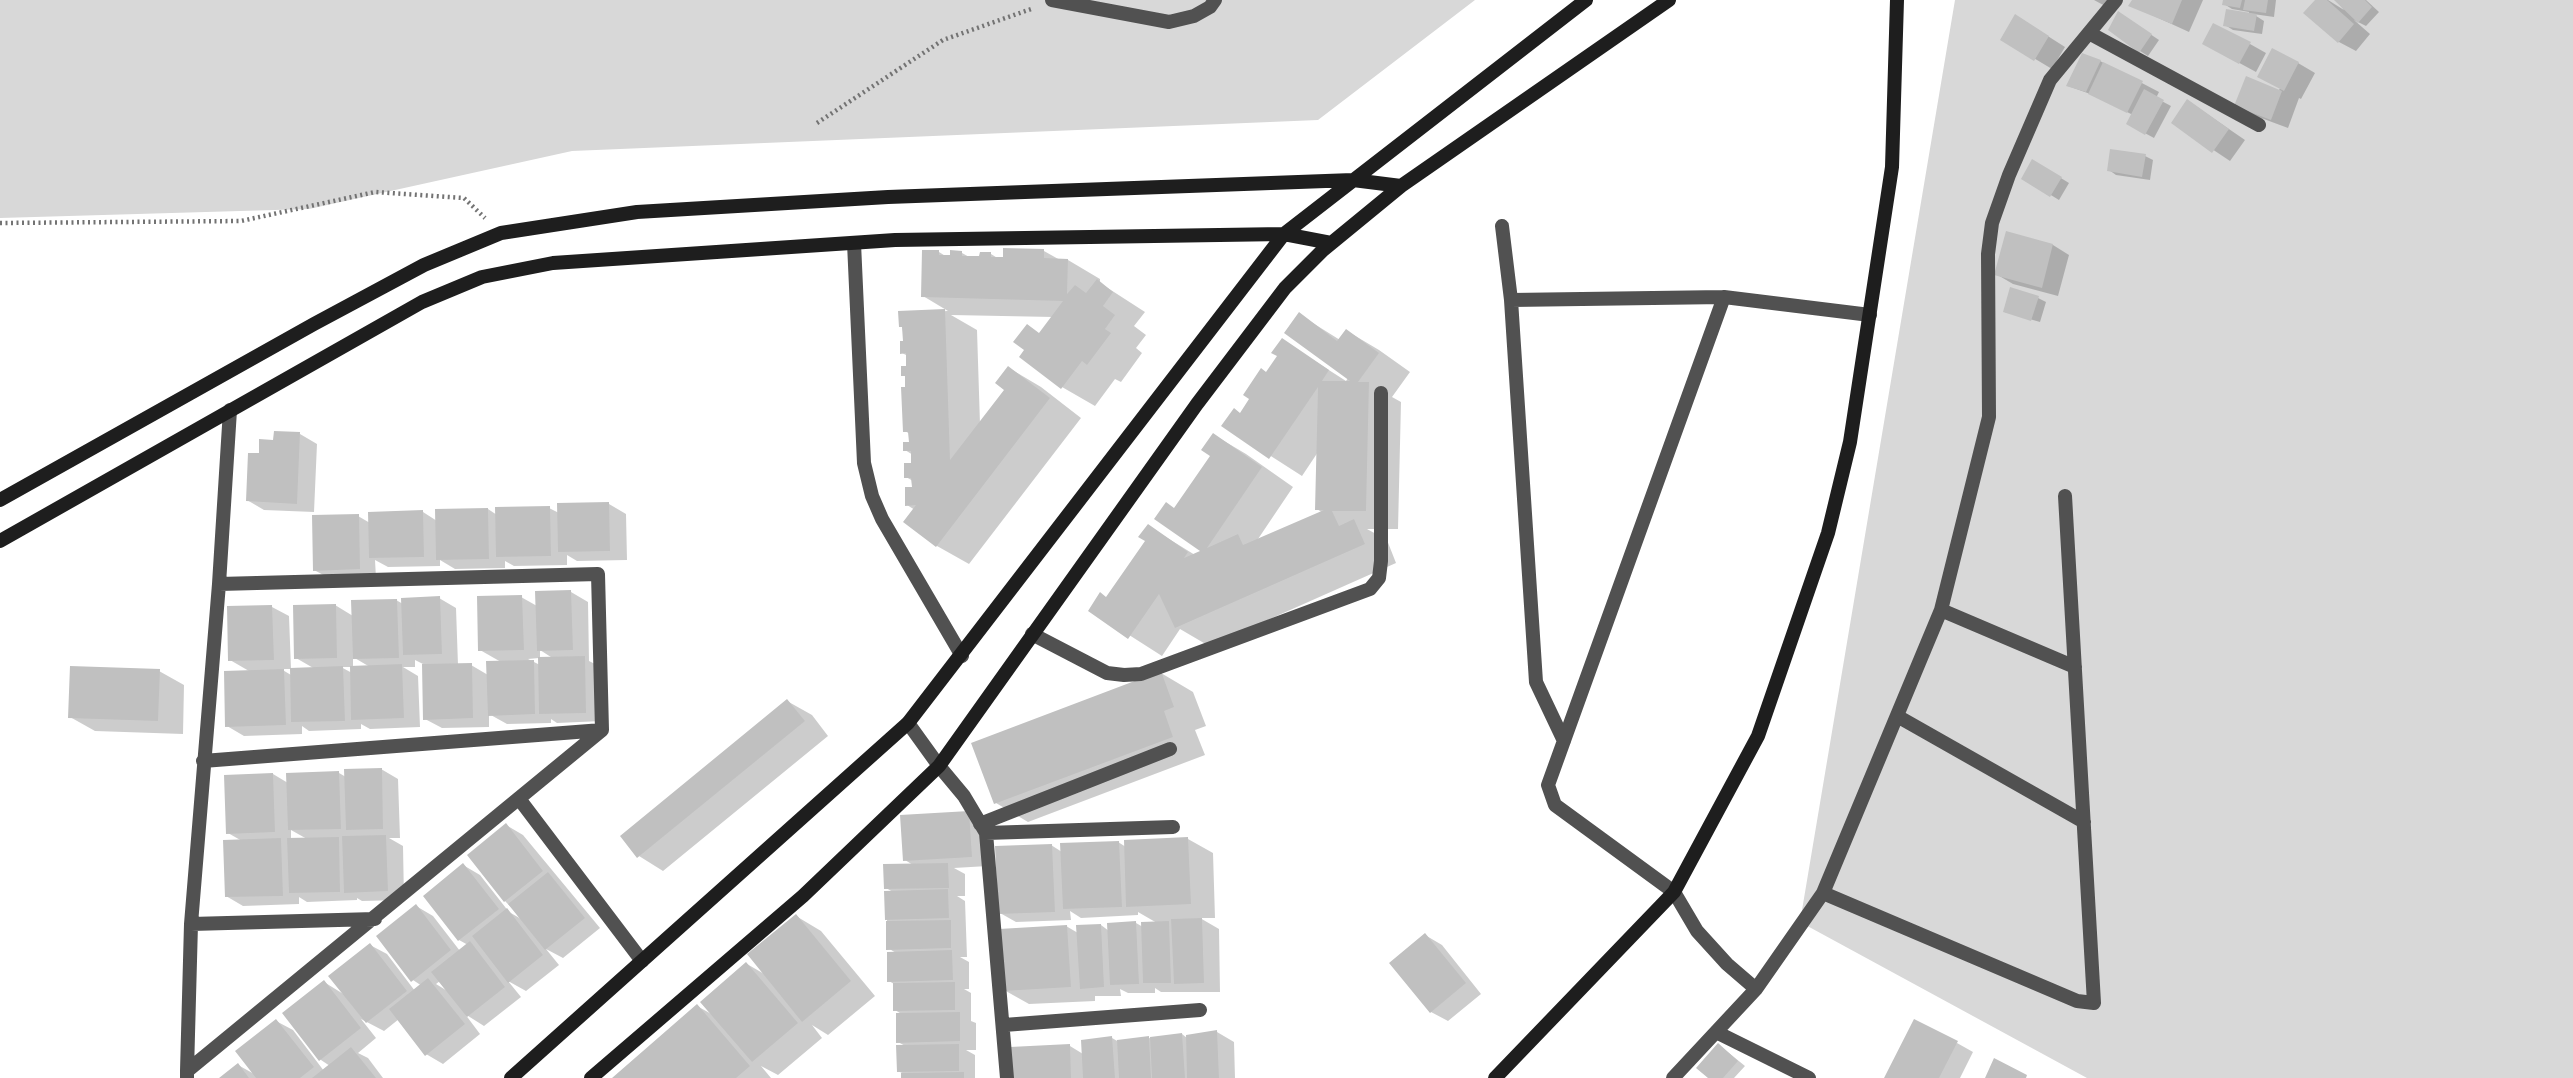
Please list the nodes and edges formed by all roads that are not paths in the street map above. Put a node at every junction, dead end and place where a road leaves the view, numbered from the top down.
1 (1215, 0) edge
2 (1586, 0) edge
3 (1669, 0) edge
4 (1897, 0) edge
5 (2116, 0) edge
6 (1053, 1) edge
7 (2089, 33) junction
8 (2259, 125) dead end
9 (1353, 180) junction
10 (1401, 186) junction
11 (1502, 226) dead end
12 (1284, 234) junction
13 (854, 243) junction
14 (1331, 243) junction
15 (1724, 298) junction
16 (1511, 300) junction
17 (1870, 315) junction
18 (1381, 393) dead end
19 (230, 410) junction
20 (2065, 496) dead end
21 (0, 500) edge
22 (0, 541) edge
23 (219, 584) junction
24 (1941, 610) junction
25 (1032, 634) junction
26 (962, 656) junction
27 (2075, 667) junction
28 (1897, 716) junction
29 (908, 723) junction
30 (602, 730) junction
31 (1564, 741) junction
32 (1170, 749) dead end
33 (204, 761) junction
34 (939, 766) junction
35 (520, 800) junction
36 (2084, 821) junction
37 (1173, 827) dead end
38 (983, 828) junction
39 (1674, 892) junction
40 (1823, 893) junction
41 (375, 919) junction
42 (191, 924) junction
43 (642, 961) junction
44 (1756, 989) junction
45 (1200, 1010) dead end
46 (1004, 1026) junction
47 (1716, 1032) junction
48 (187, 1075) edge
49 (511, 1078) edge
50 (591, 1078) edge
51 (1007, 1078) edge
52 (1495, 1078) edge
53 (1673, 1078) edge
54 (1809, 1078) edge

1 - 6 street
2 - 9 street
3 - 10 street
4 - 17 street
5 - 7 street
7 - 8 street
7 - 24 street
9 - 10 street
9 - 12 street
9 - 21 street
10 - 14 street
11 - 16 street
12 - 13 street
12 - 14 street
12 - 26 street
13 - 19 street
13 - 26 street
14 - 25 street
15 - 16 street
15 - 17 street
15 - 31 street
16 - 31 street
17 - 39 street
18 - 25 street
19 - 22 street
19 - 23 street
20 - 27 street
23 - 30 street
23 - 33 street
24 - 27 street
24 - 28 street
25 - 34 street
26 - 29 street
27 - 36 street
28 - 36 street
28 - 40 street
29 - 34 street
29 - 43 street
30 - 33 street
30 - 35 street
31 - 39 street
32 - 38 street
33 - 42 street
34 - 38 street
34 - 50 street
35 - 41 street
35 - 43 street
36 - 40 street
37 - 38 street
38 - 46 street
39 - 44 street
39 - 52 street
40 - 44 street
41 - 42 street
41 - 48 street
42 - 48 street
43 - 49 street
44 - 47 street
45 - 46 street
46 - 51 street
47 - 53 street
47 - 54 street

